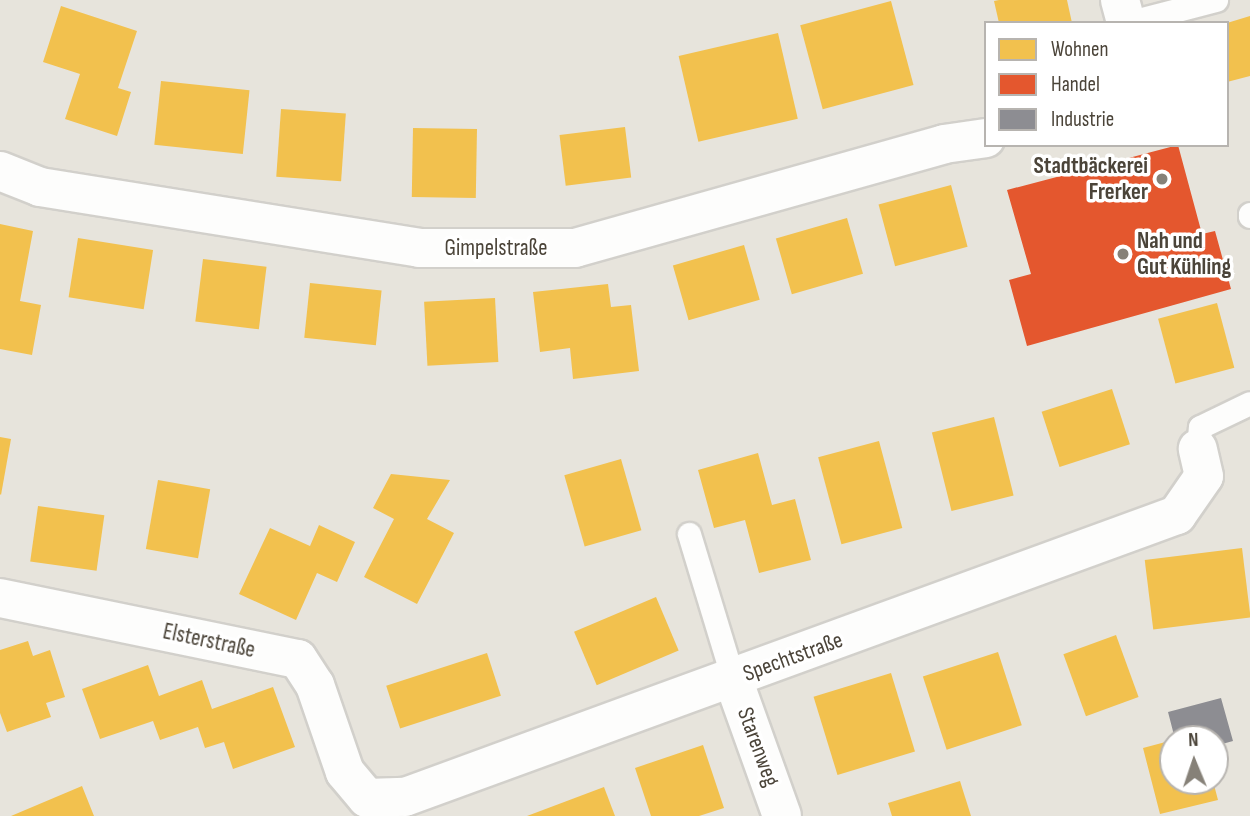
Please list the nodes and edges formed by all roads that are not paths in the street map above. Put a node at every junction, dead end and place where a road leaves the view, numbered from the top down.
1 (1120, 0) edge
2 (1216, 0) edge
3 (1126, 21) edge
4 (1135, 21) edge
5 (984, 138) edge
6 (0, 171) edge
7 (1250, 403) edge
8 (1198, 449) joint
9 (689, 534) dead end
10 (0, 598) edge
11 (733, 679) junction
12 (345, 772) joint
13 (782, 816) edge

1 - 3 street
2 - 4 lane
5 - 6 street, Gimpelstraße
7 - 8 lane
8 - 11 street, Spechtstraße
9 - 11 lane
10 - 12 street, Elsterstraße
11 - 12 street, Spechtstraße
11 - 13 street, Starenweg

